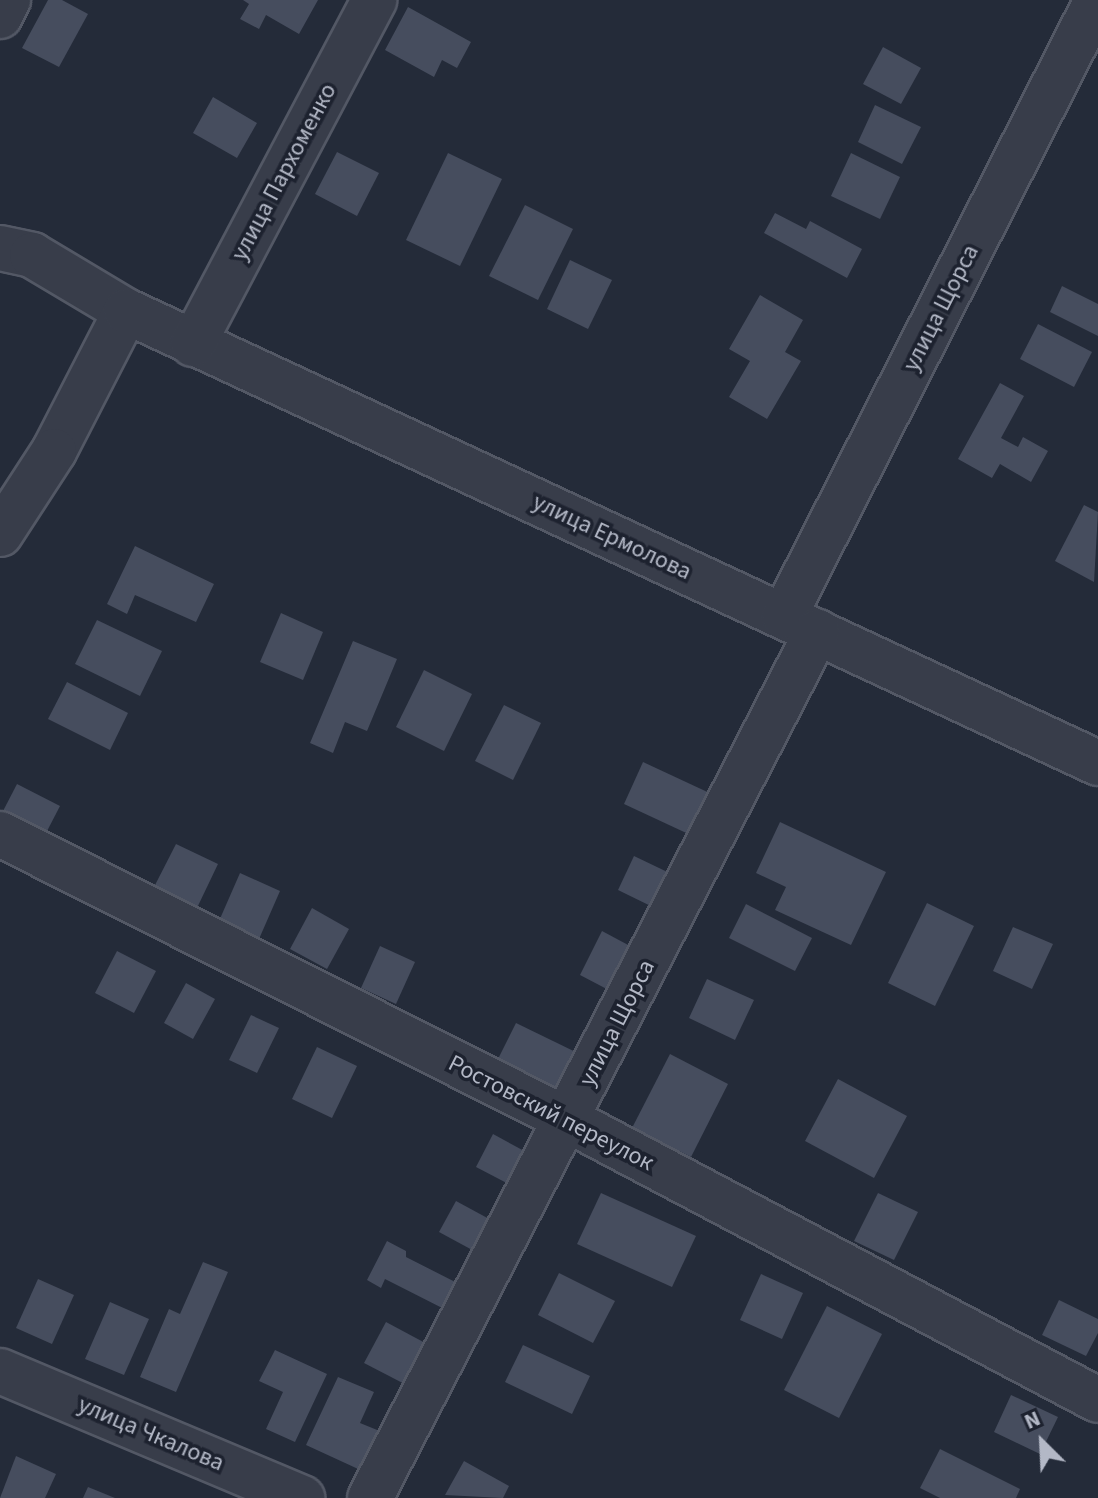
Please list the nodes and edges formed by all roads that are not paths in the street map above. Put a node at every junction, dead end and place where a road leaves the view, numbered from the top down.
1 (8, 0) edge
2 (374, 0) edge
3 (1097, 0) edge
4 (0, 16) edge
5 (0, 248) edge
6 (126, 311) junction
7 (193, 344) junction
8 (0, 534) edge
9 (800, 624) junction
10 (1098, 763) edge
11 (0, 834) edge
12 (568, 1120) junction
13 (0, 1371) edge
14 (1098, 1400) edge
15 (302, 1498) edge
16 (370, 1498) edge

1 - 4 street
2 - 7 street, улица Пархоменко
3 - 9 street, улица Щорса
5 - 6 street, улица Ермолова
6 - 7 street, улица Ермолова
6 - 8 street
7 - 9 street, улица Ермолова
9 - 10 street, улица Ермолова
9 - 12 street, улица Щорса
11 - 12 street, Ростовский переулок
12 - 14 street, Ростовский переулок
12 - 16 street, улица Щорса
13 - 15 street, улица Чкалова

